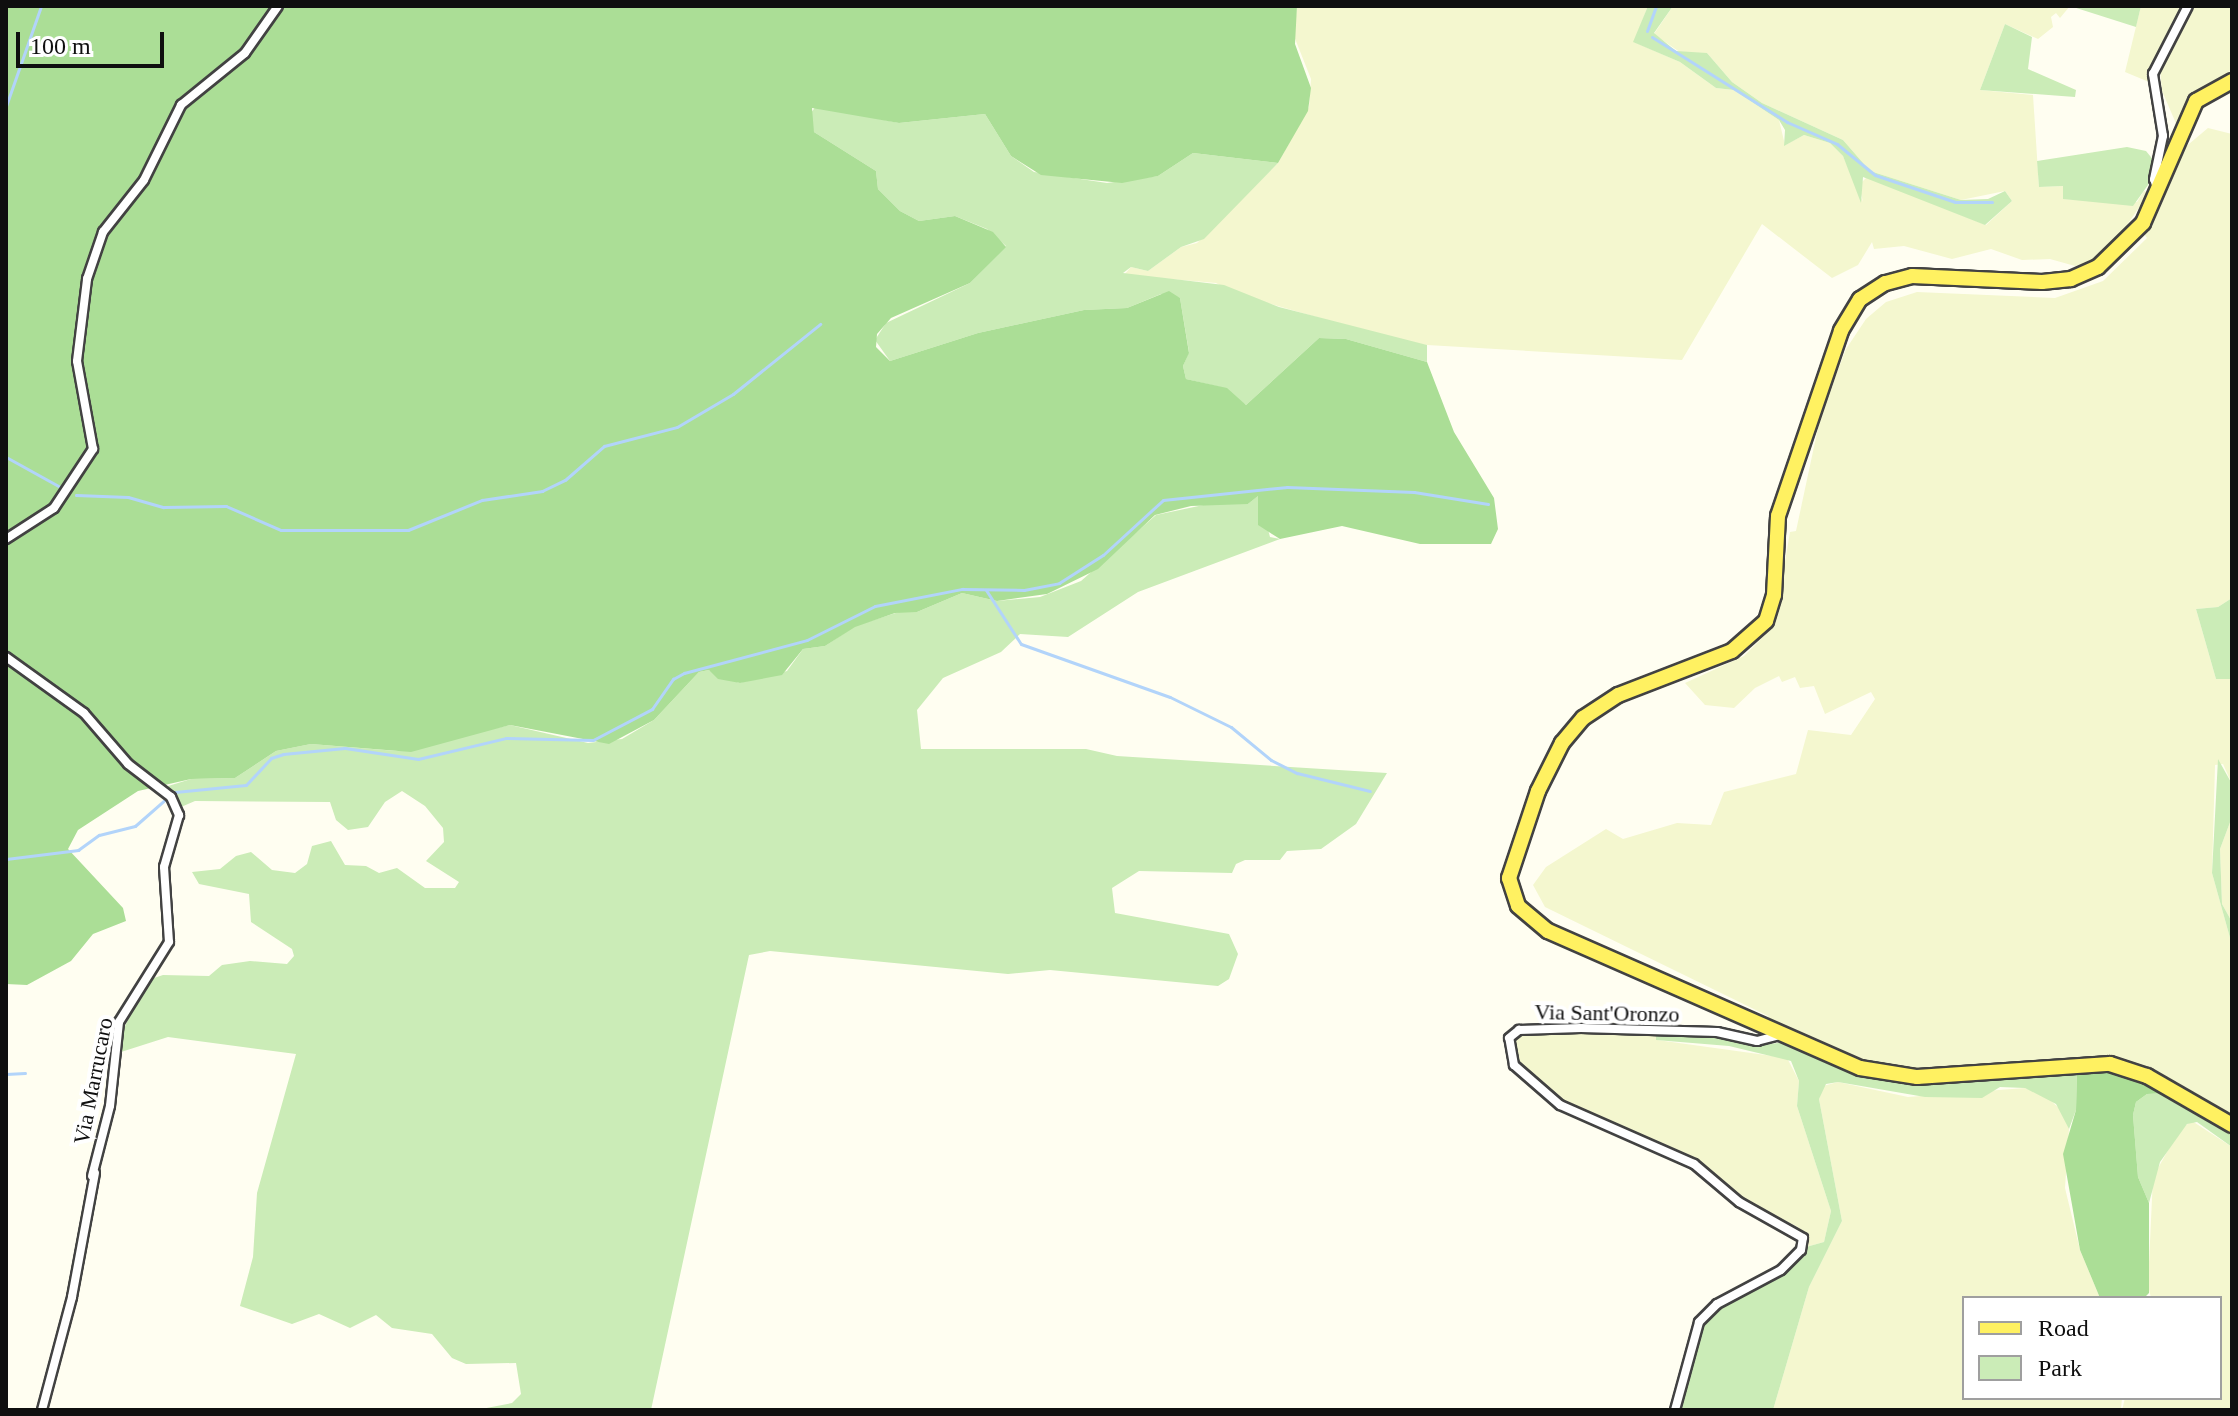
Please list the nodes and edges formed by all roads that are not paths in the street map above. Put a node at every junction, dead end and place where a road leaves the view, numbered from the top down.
1 (278, 6) edge
2 (2188, 6) edge
3 (2232, 81) edge
4 (2158, 190) junction
5 (6, 539) edge
6 (6, 657) edge
7 (1780, 1035) junction
8 (2232, 1125) edge
9 (100, 1165) dead end
10 (92, 1176) junction
11 (42, 1410) edge
12 (1675, 1410) edge

1 - 5 street
2 - 4 street
3 - 4 main road
4 - 7 main road
6 - 10 street, Via Marrucaro
7 - 8 main road
7 - 12 street, Via Sant'Oronzo
9 - 10 street, Via Marrucaro
10 - 11 street, Via Marrucaro

